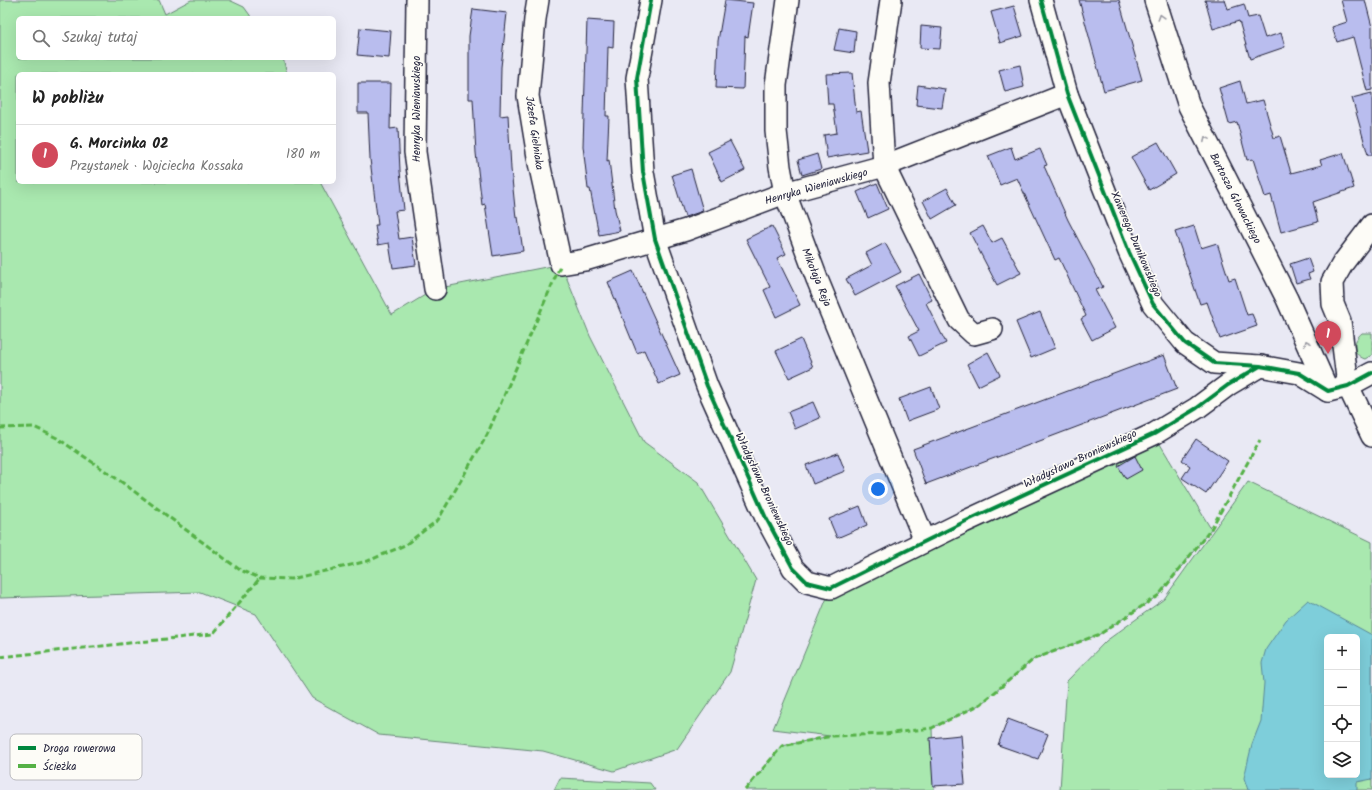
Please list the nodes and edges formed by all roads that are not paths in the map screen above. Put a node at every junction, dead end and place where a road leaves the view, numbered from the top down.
1 (417, 0) edge
2 (538, 0) edge
3 (651, 0) edge
4 (788, 0) edge
5 (891, 0) edge
6 (1041, 0) edge
7 (1155, 0) edge
8 (1067, 94) junction
9 (884, 166) junction
10 (785, 193) junction
11 (1372, 225) edge
12 (655, 239) junction
13 (561, 264) joint
14 (435, 289) dead end
15 (992, 329) dead end
16 (1260, 366) junction
17 (1372, 373) edge
18 (1348, 386) junction
19 (1328, 392) junction
20 (1372, 436) edge
21 (926, 541) junction

1 - 14 street, Henryka Wieniawskiego
2 - 13 street, Józefa Gielniaka
3 - 12 street, Władysława Broniewskiego
4 - 10 street, Mikołaja Reja
5 - 9 street
6 - 8 street, Xawerego Dunikowskiego
19 -> 7 street, Bartosza Głowackiego
8 - 9 street, Henryka Wieniawskiego
8 - 16 street, Xawerego Dunikowskiego
9 - 10 street, Henryka Wieniawskiego
9 - 15 street
10 - 12 street, Henryka Wieniawskiego
10 - 21 street, Mikołaja Reja
11 - 18 street
12 - 13 street, Henryka Wieniawskiego
12 - 21 street, Władysława Broniewskiego
16 - 19 street, Xawerego Dunikowskiego
16 - 21 street, Władysława Broniewskiego
17 - 18 street
18 - 19 street
18 - 20 street

